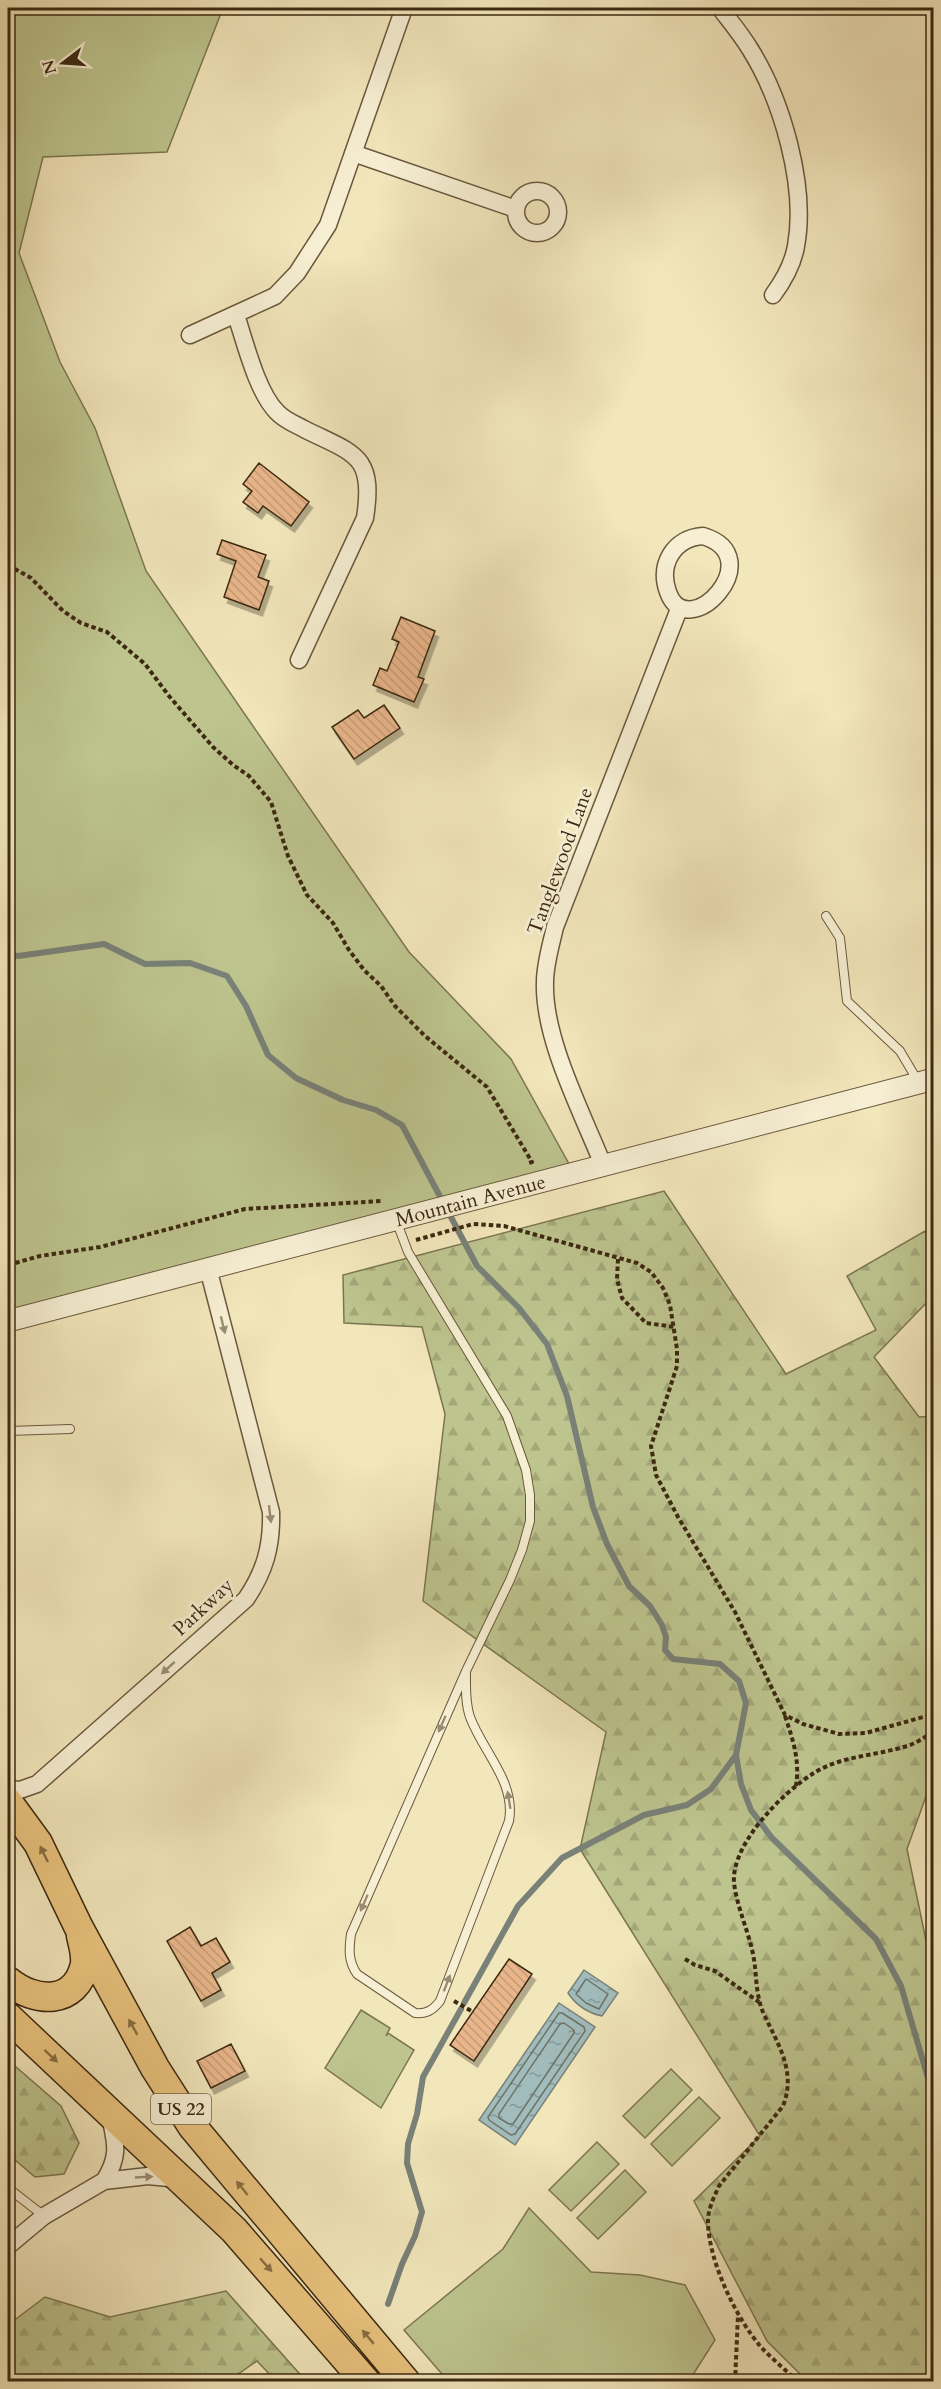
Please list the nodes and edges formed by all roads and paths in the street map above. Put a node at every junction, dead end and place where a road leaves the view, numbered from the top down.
1 (405, 8) edge
2 (720, 8) edge
3 (353, 153) junction
4 (516, 208) dead end
5 (773, 295) dead end
6 (236, 315) junction
7 (190, 335) dead end
8 (8, 565) edge
9 (679, 609) junction
10 (299, 660) dead end
11 (826, 916) dead end
12 (926, 1081) edge
13 (532, 1162) dead end
14 (603, 1165) junction
15 (387, 1200) dead end
16 (396, 1220) junction
17 (420, 1239) dead end
18 (618, 1259) junction
19 (8, 1265) edge
20 (208, 1268) junction
21 (8, 1321) edge
22 (675, 1327) junction
23 (70, 1429) dead end
24 (8, 1431) edge
25 (466, 1671) junction
26 (933, 1714) edge
27 (785, 1715) junction
28 (933, 1731) edge
29 (796, 1786) junction
30 (8, 1789) edge
31 (8, 1802) edge
32 (79, 1928) junction
33 (686, 1959) dead end
34 (8, 1981) edge
35 (443, 1995) junction
36 (760, 2003) junction
37 (473, 2012) dead end
38 (8, 2017) edge
39 (108, 2109) junction
40 (183, 2180) junction
41 (104, 2181) junction
42 (8, 2188) edge
43 (44, 2216) junction
44 (8, 2246) edge
45 (738, 2314) junction
46 (366, 2382) edge
47 (406, 2382) edge
48 (735, 2382) edge
49 (798, 2382) edge

1 - 3 street
2 - 5 street
3 - 4 street
3 - 6 street
6 - 7 street
6 - 10 street
8 - 13 path
9 - 9 street
9 - 14 street, Tanglewood Lane
11 - 12 lane
12 - 14 street, Mountain Avenue
14 - 16 street, Mountain Avenue
15 - 19 path
16 - 20 street, Mountain Avenue
16 - 25 lane
17 - 18 path
18 - 22 path
18 - 22 path
20 - 21 street, Mountain Avenue
20 -> 30 street, Parkway
22 - 27 path
23 - 24 lane
35 -> 25 lane
25 -> 35 lane
26 - 27 path
27 - 29 path
28 - 29 path
29 - 36 path
32 -> 31 highway, US 22
32 - 34 highway
47 -> 32 highway, US 22
33 - 36 path
35 - 37 path
36 - 45 path
38 -> 39 highway, US 22
39 - 40 highway, US 22
39 - 41 street
41 -> 40 street
40 -> 46 highway, US 22
41 - 43 street
42 - 43 lane
43 - 44 street
45 - 48 path
45 - 49 path

